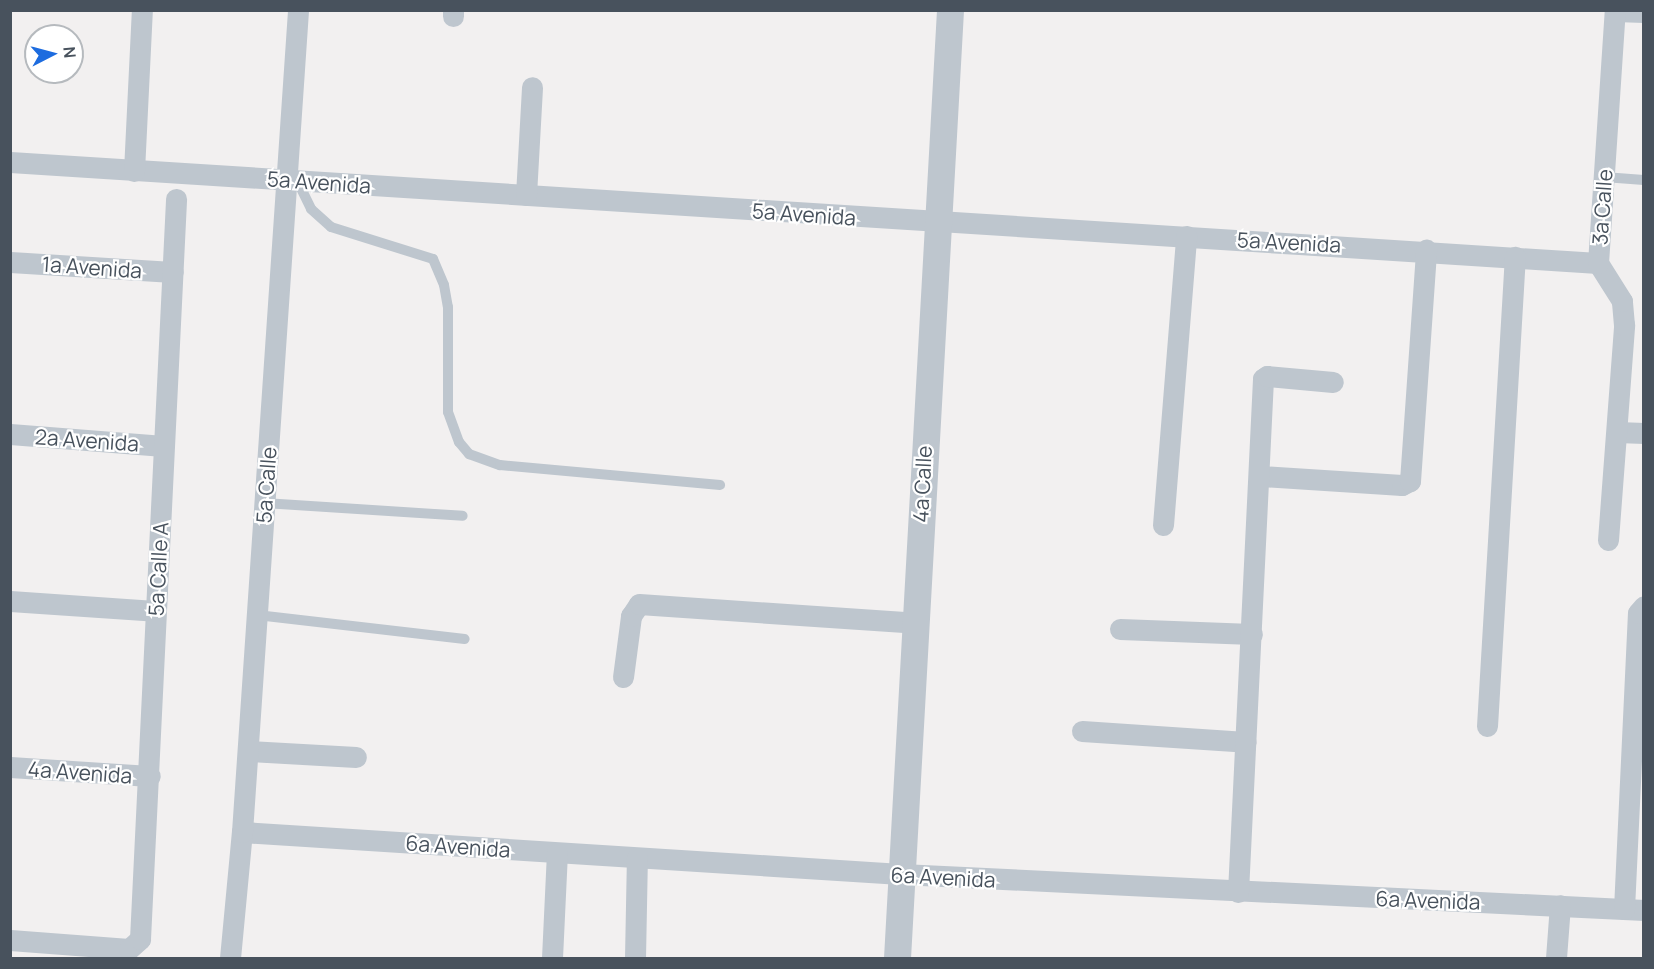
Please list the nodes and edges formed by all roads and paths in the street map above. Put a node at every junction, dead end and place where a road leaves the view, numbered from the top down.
1 (141, 10) edge
2 (298, 10) edge
3 (951, 10) edge
4 (1615, 11) edge
5 (1644, 12) edge
6 (532, 87) dead end
7 (10, 162) edge
8 (134, 171) junction
9 (1604, 177) junction
10 (291, 180) junction
11 (1644, 180) edge
12 (526, 195) junction
13 (176, 199) dead end
14 (936, 222) junction
15 (1186, 236) junction
16 (1426, 250) junction
17 (1515, 257) junction
18 (10, 261) edge
19 (1598, 263) junction
20 (173, 272) junction
21 (1333, 382) dead end
22 (1617, 432) junction
23 (1644, 433) edge
24 (10, 434) edge
25 (165, 446) junction
26 (1261, 476) junction
27 (720, 485) dead end
28 (264, 503) junction
29 (463, 516) dead end
30 (1163, 525) dead end
31 (1608, 540) dead end
32 (10, 601) edge
33 (1644, 606) edge
34 (155, 611) junction
35 (257, 615) junction
36 (915, 623) junction
37 (1119, 629) dead end
38 (1252, 634) junction
39 (465, 639) dead end
40 (623, 677) dead end
41 (1487, 726) dead end
42 (1082, 731) dead end
43 (1246, 742) junction
44 (248, 751) junction
45 (356, 757) dead end
46 (10, 767) edge
47 (150, 776) junction
48 (243, 832) junction
49 (557, 853) junction
50 (637, 858) junction
51 (901, 874) junction
52 (1238, 892) junction
53 (1560, 905) junction
54 (1634, 909) edge
55 (10, 940) edge
56 (230, 958) edge
57 (552, 958) edge
58 (635, 958) edge
59 (897, 958) edge
60 (1556, 958) edge

1 - 8 street
2 - 10 street, 5a Calle
3 - 14 street, 4a Calle
4 - 5 street
4 - 9 street, 3a Calle
6 - 12 street
7 - 8 street, 5a Avenida
8 - 10 street, 5a Avenida
9 - 11 lane
9 - 19 street, 3a Calle
10 - 12 street, 5a Avenida
10 - 27 lane
10 - 28 street, 5a Calle
12 - 14 street, 5a Avenida
13 - 20 street, 5a Calle A
14 - 15 street, 5a Avenida
14 - 36 street, 4a Calle
15 - 16 street, 5a Avenida
15 - 30 street
16 - 17 street, 5a Avenida
16 - 26 street
17 - 19 street, 5a Avenida
17 - 41 street
18 - 20 street, 1a Avenida
19 - 22 street, 3a Calle
20 - 25 street, 5a Calle A
21 - 26 street
22 - 23 street
22 - 31 street, 3a Calle
24 - 25 street, 2a Avenida
25 - 34 street, 5a Calle A
26 - 38 street
28 - 29 lane
28 - 35 street, 5a Calle
32 - 34 street
33 - 54 street
34 - 47 street, 5a Calle A
35 - 39 lane
35 - 44 street, 5a Calle
36 - 40 street
36 - 51 street, 4a Calle
37 - 38 street
38 - 43 street
42 - 43 street
43 - 52 street
44 - 45 street
44 - 48 street, 5a Calle
46 - 47 street, 4a Avenida
47 - 55 street, 5a Calle A
48 - 49 street, 6a Avenida
48 - 56 street, 5a Calle
49 - 50 street, 6a Avenida
49 - 57 street
50 - 51 street, 6a Avenida
50 - 58 street
51 - 52 street, 6a Avenida
51 - 59 street, 4a Calle
52 - 53 street, 6a Avenida
53 - 54 street, 6a Avenida
53 - 60 street

